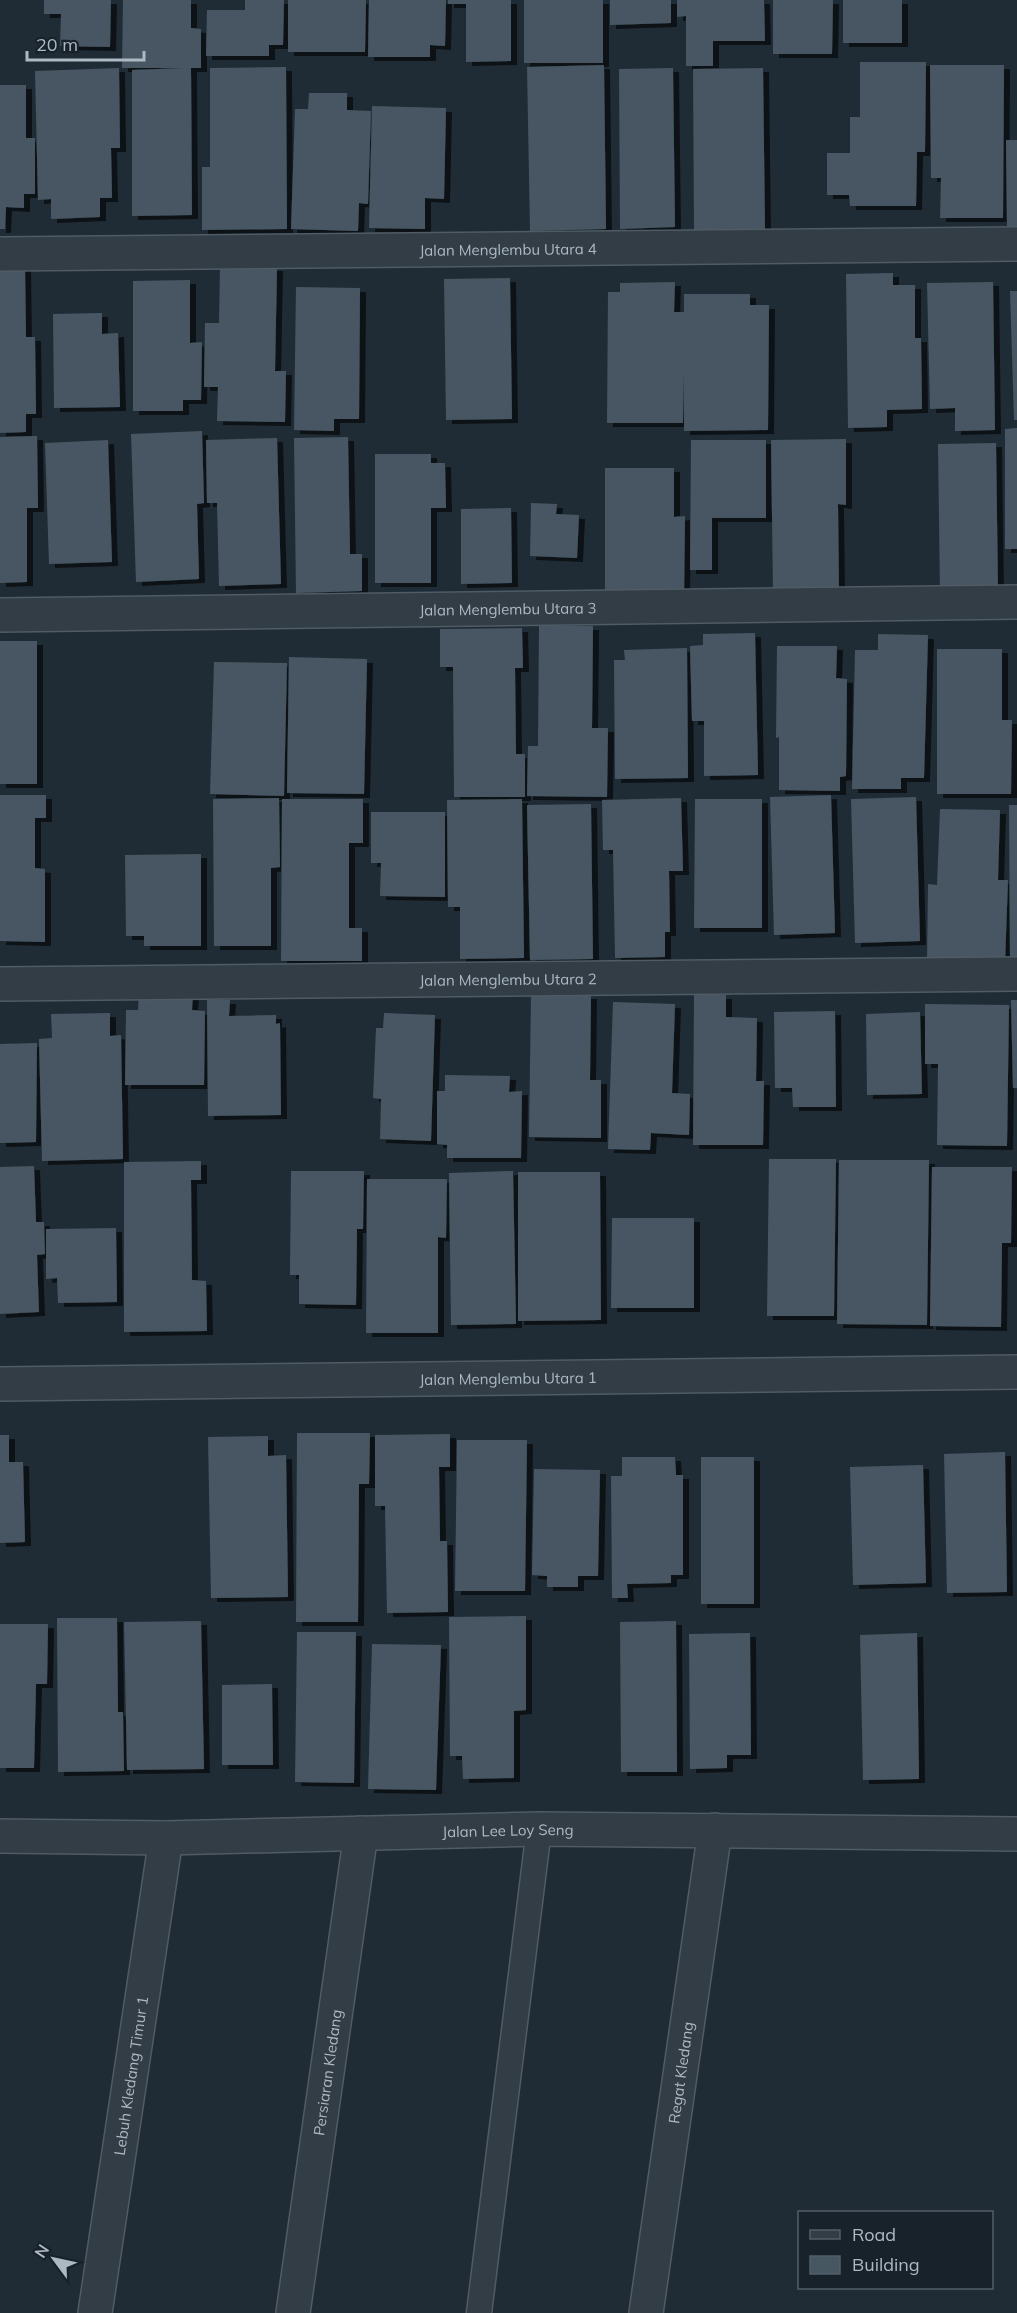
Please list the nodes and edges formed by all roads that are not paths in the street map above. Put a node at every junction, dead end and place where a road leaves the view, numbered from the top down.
1 (1017, 244) edge
2 (0, 255) edge
3 (1017, 602) edge
4 (0, 615) edge
5 (1017, 974) edge
6 (0, 984) edge
7 (1017, 1372) edge
8 (0, 1384) edge
9 (539, 1829) junction
10 (715, 1830) junction
11 (361, 1833) junction
12 (1017, 1834) edge
13 (0, 1836) edge
14 (166, 1839) junction
15 (95, 2313) edge
16 (293, 2313) edge
17 (479, 2313) edge
18 (646, 2313) edge

1 - 2 street, Jalan Menglembu Utara 4
3 - 4 street, Jalan Menglembu Utara 3
5 - 6 street, Jalan Menglembu Utara 2
7 - 8 street, Jalan Menglembu Utara 1
9 - 10 street, Jalan Lee Loy Seng
9 - 11 street, Jalan Lee Loy Seng
9 - 17 lane
10 - 12 street, Jalan Lee Loy Seng
10 - 18 street, Regat Kledang
11 - 14 street, Jalan Lee Loy Seng
11 - 16 street, Persiaran Kledang
13 - 14 street, Jalan Lee Loy Seng
14 - 15 street, Lebuh Kledang Timur 1

